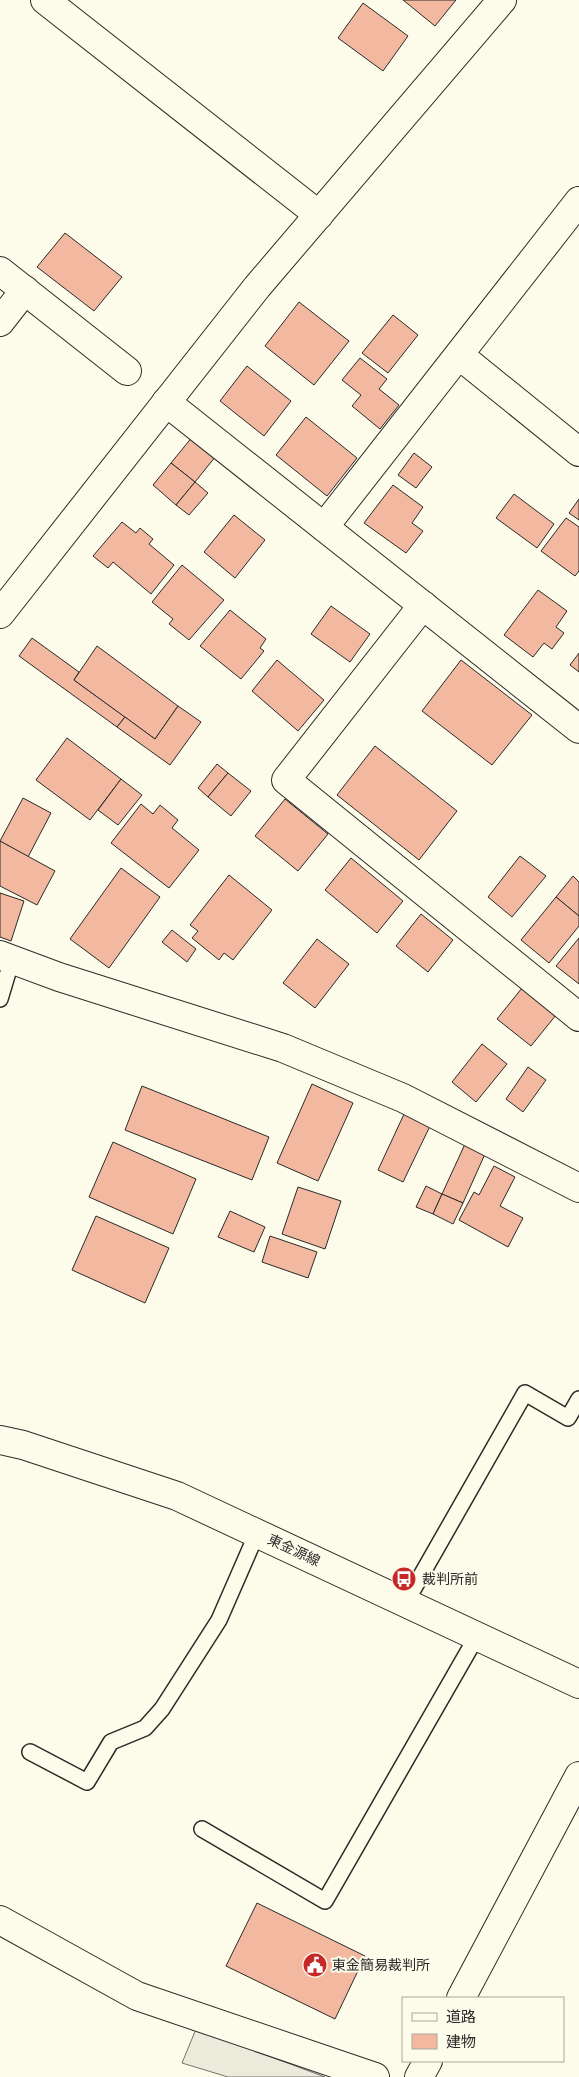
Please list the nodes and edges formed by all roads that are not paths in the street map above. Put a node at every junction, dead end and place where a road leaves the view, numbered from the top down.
1 (45, 0) edge
2 (502, 0) edge
3 (579, 202) edge
4 (319, 215) junction
5 (0, 270) edge
6 (25, 290) junction
7 (0, 322) edge
8 (459, 355) junction
9 (127, 371) dead end
10 (166, 402) junction
11 (579, 452) edge
12 (324, 527) junction
13 (423, 605) junction
14 (0, 614) edge
15 (579, 729) edge
16 (6, 957) edge
17 (0, 999) edge
18 (579, 1017) edge
19 (579, 1188) edge
20 (579, 1399) edge
21 (0, 1440) edge
22 (257, 1533) junction
23 (406, 1602) junction
24 (477, 1636) junction
25 (579, 1684) edge
26 (30, 1752) dead end
27 (579, 1776) edge
28 (202, 1829) dead end
29 (0, 1920) edge
30 (462, 1997) edge
31 (427, 2062) edge
32 (375, 2077) edge
33 (419, 2077) edge

1 - 4 street
2 - 4 street
3 - 8 street
4 - 10 street
5 - 6 street
6 - 7 street
6 - 9 street
8 - 11 street
8 - 12 street
10 - 12 street
10 - 14 street
12 - 13 street
13 - 15 street
13 - 18 street
16 - 17 lane
16 - 19 street
20 - 23 lane
21 - 22 street, 東金源線
22 - 23 street, 東金源線
22 - 26 lane
23 - 24 street, 東金源線
24 - 25 street, 東金源線
24 - 28 lane
27 - 30 street
29 - 32 street
31 - 33 street

